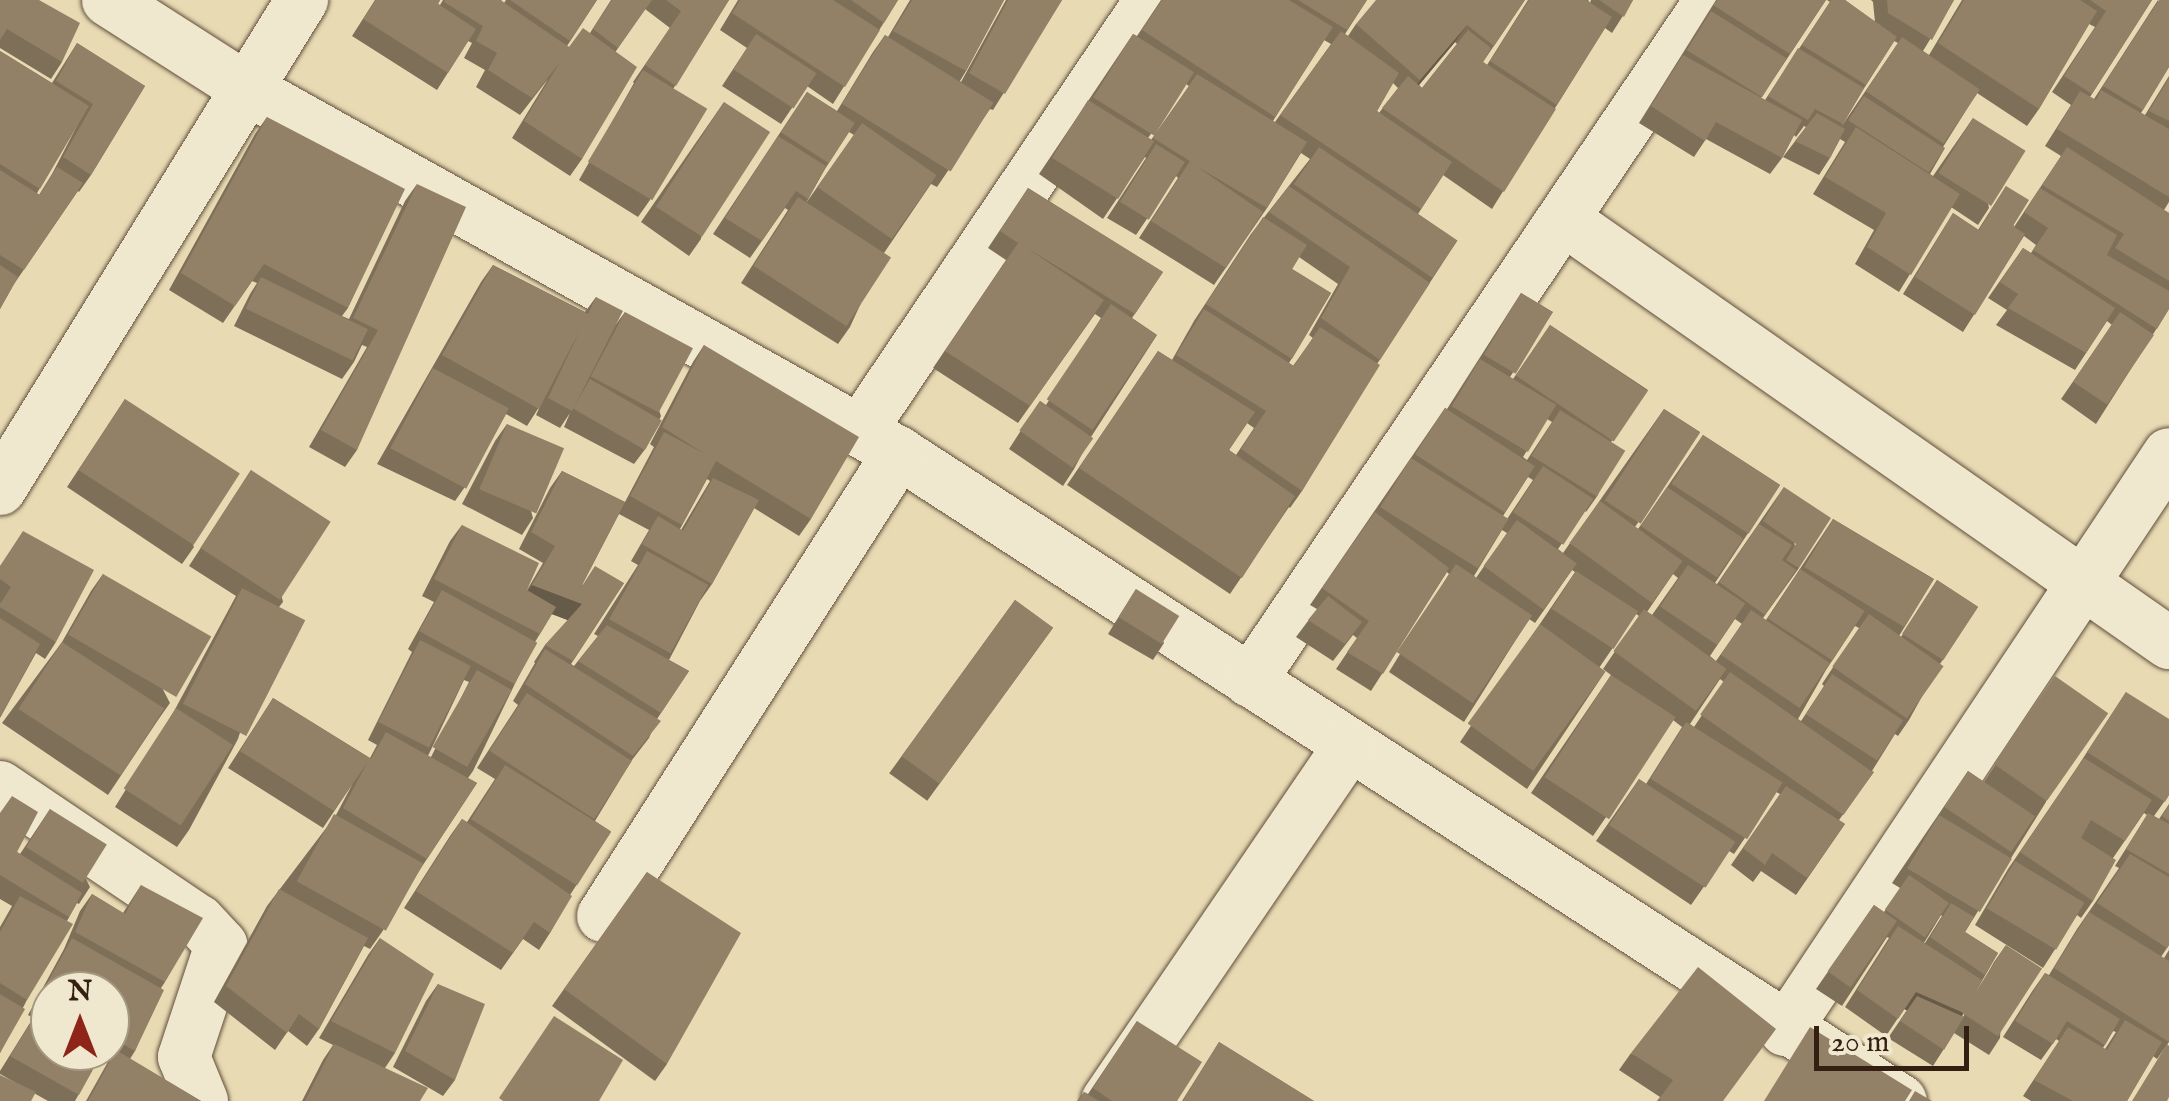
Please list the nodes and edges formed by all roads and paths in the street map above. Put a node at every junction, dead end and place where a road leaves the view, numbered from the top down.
1 (108, 0) edge
2 (302, 0) edge
3 (1150, 0) edge
4 (1711, 0) edge
5 (247, 89) junction
6 (1566, 221) junction
7 (880, 442) junction
8 (2169, 454) edge
9 (0, 489) edge
10 (2086, 588) junction
11 (2169, 642) edge
12 (1250, 681) junction
13 (1349, 746) junction
14 (0, 788) edge
15 (603, 916) dead end
16 (1784, 1030) junction
17 (202, 1101) edge
18 (1107, 1101) edge
19 (1901, 1101) edge

1 - 5 street
2 - 5 street
3 - 7 street
4 - 6 street
5 - 7 street
5 - 9 street
6 - 10 street
6 - 12 street
7 - 12 street
7 - 15 street
8 - 10 street
10 - 11 street
10 - 16 street
12 - 13 street
13 - 16 street
13 - 18 street
14 - 17 street
16 - 19 street

